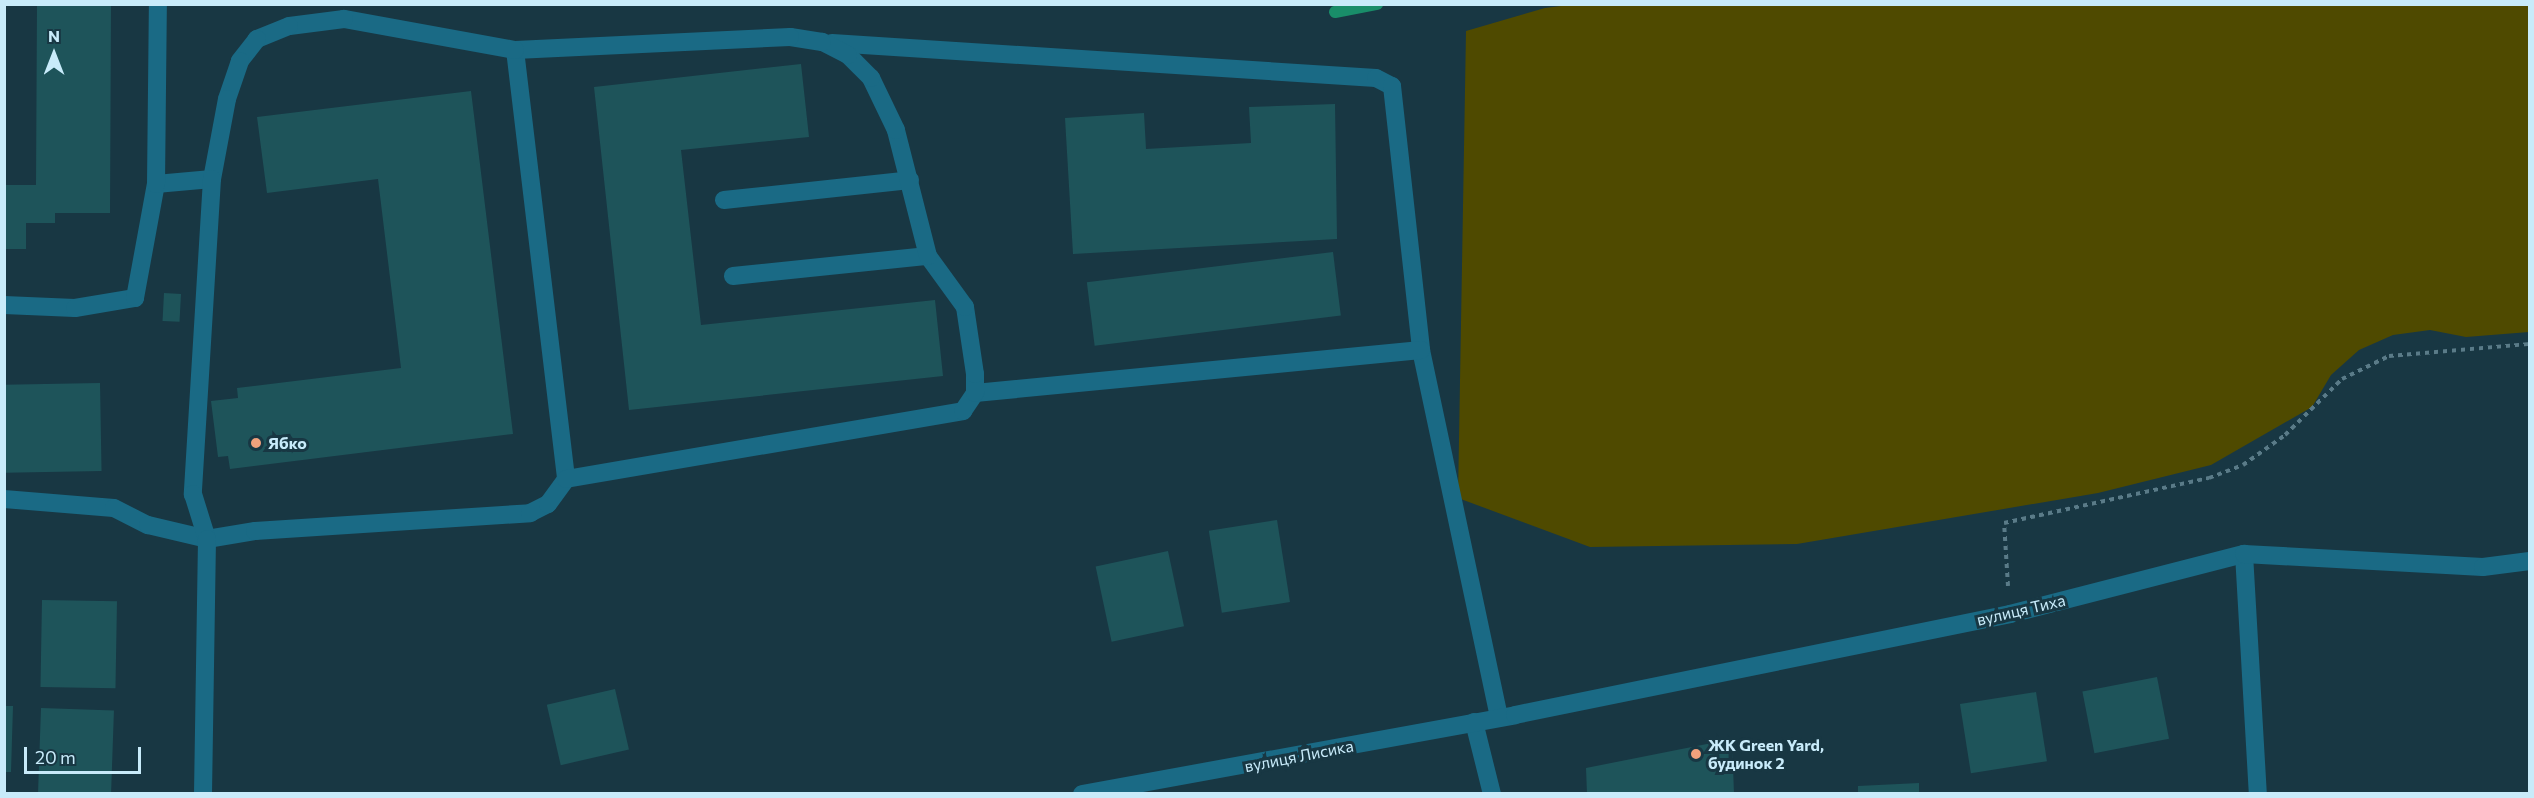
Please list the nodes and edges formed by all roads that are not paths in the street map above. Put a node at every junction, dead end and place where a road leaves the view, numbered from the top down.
1 (158, 4) edge
2 (822, 42) junction
3 (515, 50) junction
4 (212, 179) junction
5 (910, 180) junction
6 (156, 184) junction
7 (724, 200) dead end
8 (928, 256) junction
9 (733, 276) dead end
10 (4, 305) edge
11 (1421, 350) junction
12 (975, 393) junction
13 (566, 479) junction
14 (4, 499) edge
15 (207, 539) junction
16 (2244, 554) junction
17 (2529, 561) edge
18 (1507, 716) junction
19 (1474, 722) junction
20 (203, 794) edge
21 (1082, 794) edge
22 (1492, 794) edge
23 (2258, 794) edge

1 - 6 street
2 - 3 street
2 - 5 street
2 - 11 street
3 - 4 street
3 - 13 street
4 - 6 street
4 - 15 street
5 - 7 street
5 - 8 street
6 - 10 street
8 - 9 street
8 - 12 street
11 - 12 street
11 - 18 street
12 - 13 street
13 - 15 street
14 - 15 street
15 - 20 street
16 - 17 street, вулиця Тиха
16 - 18 street, вулиця Тиха
16 - 23 street
18 - 19 street, вулиця Лисика
19 - 21 street, вулиця Лисика
19 - 22 street

